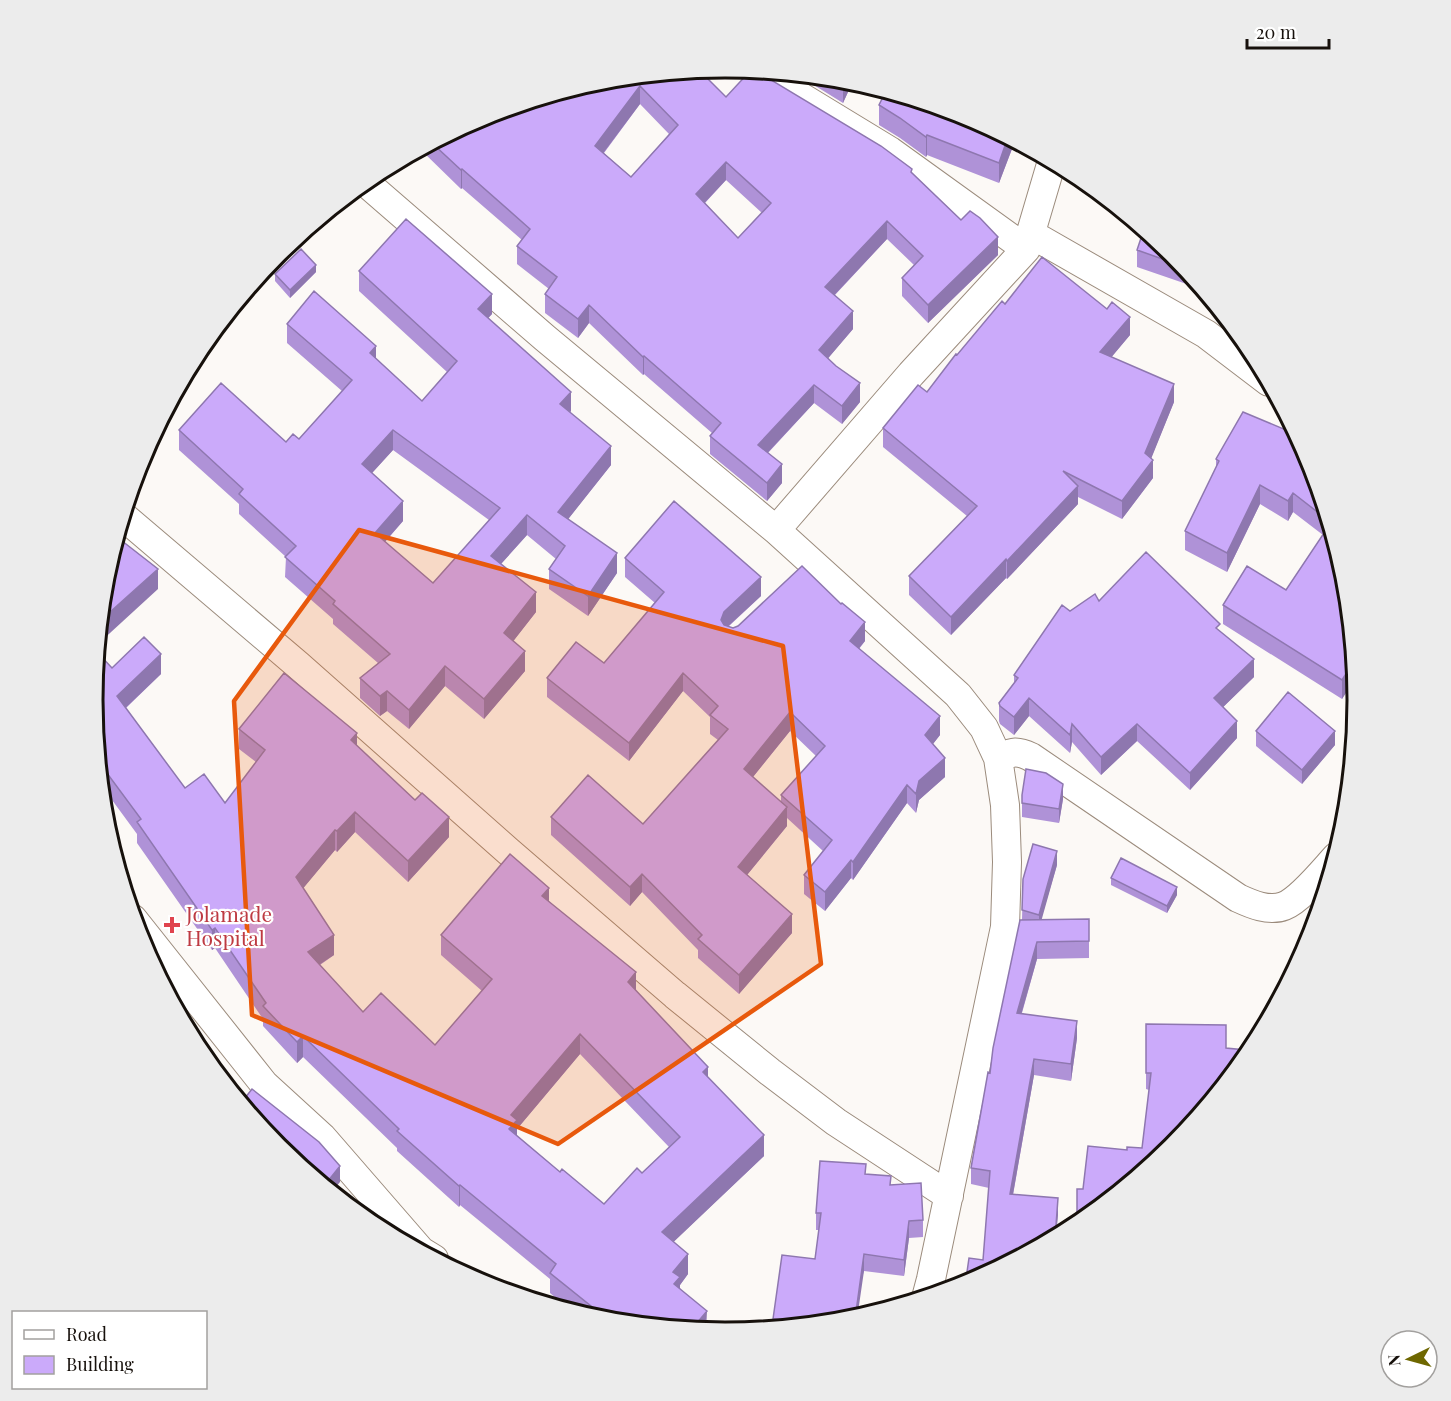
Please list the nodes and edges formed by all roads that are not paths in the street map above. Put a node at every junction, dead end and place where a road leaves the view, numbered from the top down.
1 (773, 80) edge
2 (1050, 169) edge
3 (372, 188) edge
4 (1029, 242) junction
5 (1252, 369) edge
6 (129, 521) edge
7 (776, 530) junction
8 (998, 758) junction
9 (1325, 868) edge
10 (158, 956) edge
11 (949, 1196) junction
12 (411, 1238) edge
13 (928, 1289) edge

1 - 4 street
2 - 4 street
3 - 7 street
4 - 5 street
4 - 7 street
6 - 11 street
7 - 8 street
8 - 9 street
8 - 11 street
10 - 12 street
11 - 13 street

